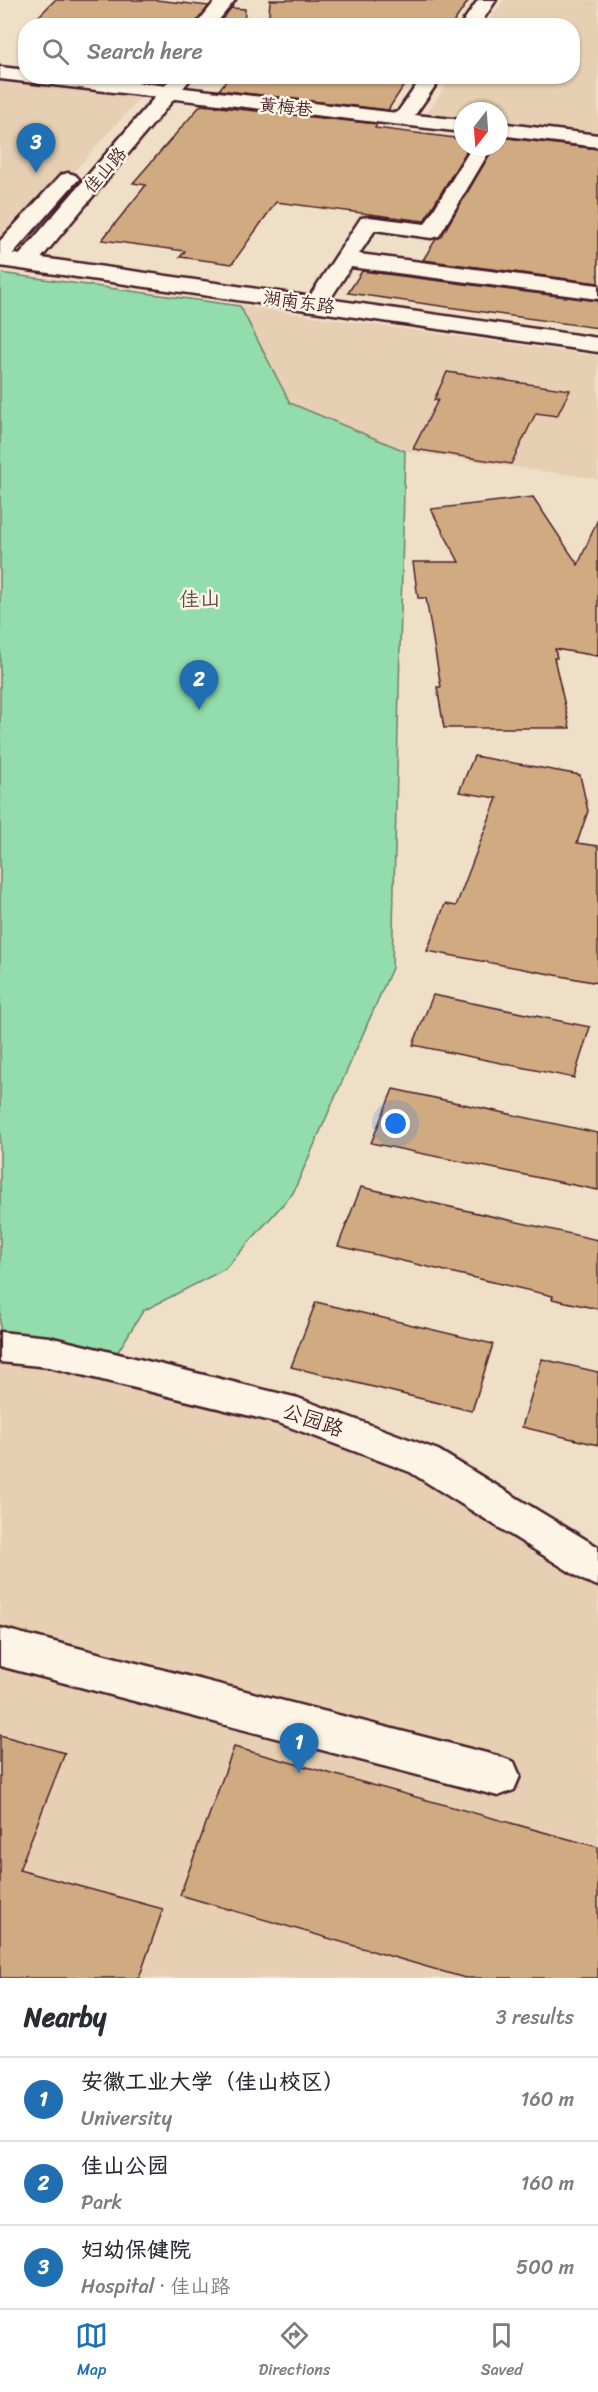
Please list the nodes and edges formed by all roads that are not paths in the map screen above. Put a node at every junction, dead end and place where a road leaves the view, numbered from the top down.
1 (226, 0) edge
2 (487, 0) edge
3 (211, 18) edge
4 (475, 18) edge
5 (0, 73) edge
6 (18, 75) edge
7 (122, 84) edge
8 (427, 84) edge
9 (158, 87) edge
10 (123, 117) dead end
11 (402, 120) junction
12 (454, 125) edge
13 (508, 130) edge
14 (598, 141) edge
15 (477, 156) edge
16 (84, 160) dead end
17 (0, 257) edge
18 (343, 259) junction
19 (25, 263) junction
20 (0, 273) edge
21 (598, 292) edge
22 (315, 305) junction
23 (598, 345) edge
24 (598, 356) edge
25 (0, 1347) edge
26 (598, 1568) edge
27 (0, 1647) edge
28 (498, 1776) dead end

1 - 3 street
2 - 4 street
5 - 6 street, 黄梅巷
7 - 9 street, 黄梅巷
8 - 11 street
9 - 10 street, 佳山路
9 - 11 street, 黄梅巷
9 - 19 street, 佳山路
11 - 12 street, 黄梅巷
13 - 14 street
15 - 18 street
16 - 17 street, 佳山路
17 - 19 street, 湖南东路
18 - 21 street
18 - 22 street
19 - 22 street, 湖南东路
20 - 24 street
22 - 23 street, 湖南东路
25 - 26 street, 公园路
27 - 28 street

